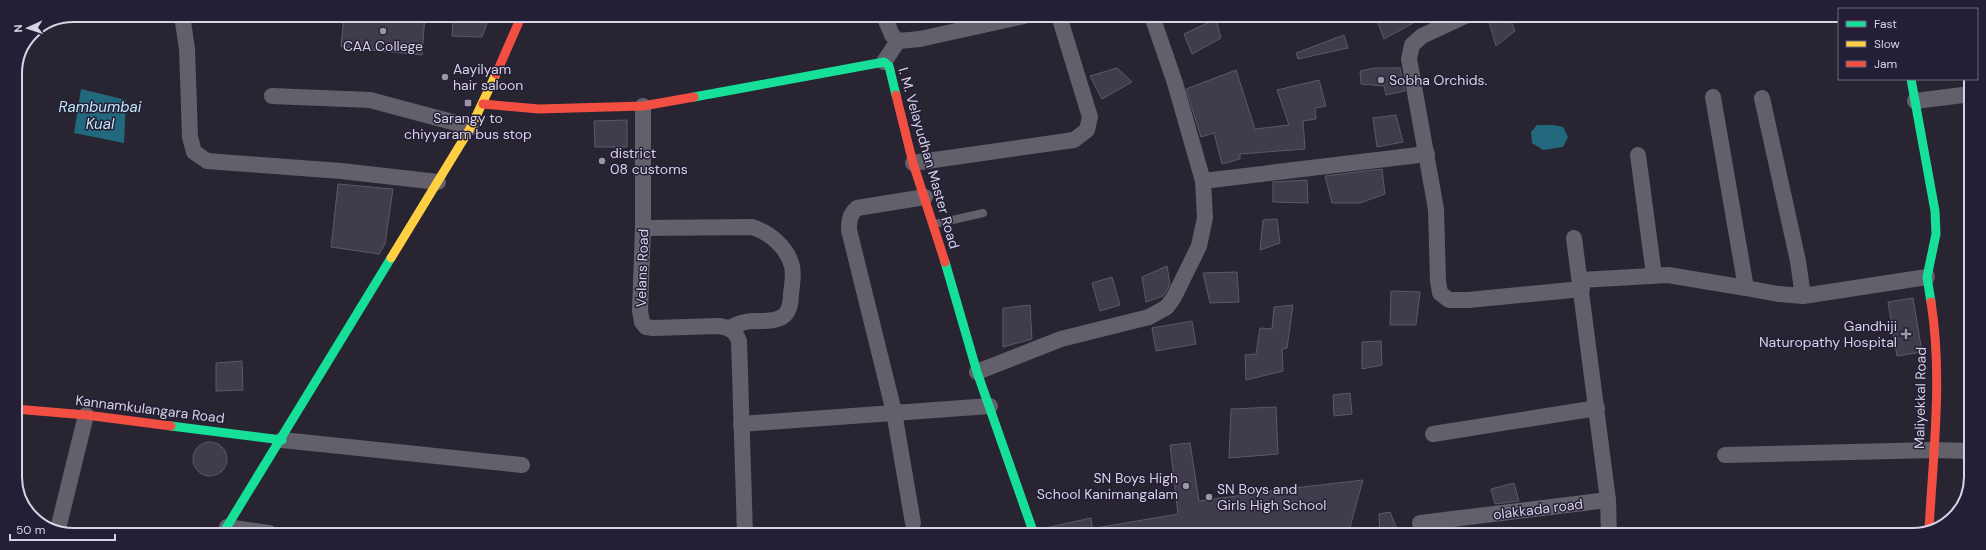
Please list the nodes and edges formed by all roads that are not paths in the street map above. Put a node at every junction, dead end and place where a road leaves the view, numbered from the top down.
1 (183, 22) edge
2 (519, 22) edge
3 (887, 22) edge
4 (997, 22) edge
5 (1061, 22) edge
6 (1154, 22) edge
7 (1452, 22) edge
8 (898, 41) junction
9 (884, 62) junction
10 (1911, 80) edge
11 (1964, 95) edge
12 (272, 96) dead end
13 (1713, 97) dead end
14 (1762, 98) dead end
15 (1915, 101) junction
16 (483, 104) junction
17 (643, 106) junction
18 (471, 127) junction
19 (1427, 154) junction
20 (1638, 155) dead end
21 (913, 163) junction
22 (1203, 181) junction
23 (438, 182) junction
24 (925, 197) junction
25 (983, 213) dead end
26 (934, 225) junction
27 (643, 228) junction
28 (1574, 238) dead end
29 (1654, 275) junction
30 (1927, 277) junction
31 (1581, 284) junction
32 (1746, 288) junction
33 (1803, 296) junction
34 (730, 328) junction
35 (977, 372) junction
36 (990, 406) junction
37 (1597, 408) junction
38 (22, 410) edge
39 (894, 412) junction
40 (86, 415) junction
41 (741, 424) junction
42 (1433, 434) dead end
43 (282, 440) junction
44 (1934, 450) junction
45 (1964, 451) edge
46 (1725, 455) dead end
47 (522, 465) dead end
48 (1608, 500) junction
49 (913, 523) dead end
50 (1420, 523) dead end
51 (1929, 525) edge
52 (59, 526) edge
53 (226, 528) edge
54 (745, 528) edge
55 (1032, 528) edge
56 (1609, 528) edge

1 - 23 street
2 - 16 street
3 - 8 street
4 - 8 street
5 - 21 street
6 - 22 street
7 - 19 street
8 - 9 street
9 - 17 street, I. M. Velayudhan Master Road
9 - 21 street, I. M. Velayudhan Master Road
10 - 15 street, Maliyekkal Road
11 - 15 street
12 - 18 street
13 - 32 street
14 - 33 street
15 - 30 street, Maliyekkal Road
16 - 17 street, I. M. Velayudhan Master Road
16 - 18 street
17 - 27 street, Velans Road
18 - 23 street
19 - 22 street
19 - 31 street
20 - 29 street
21 - 24 street, I. M. Velayudhan Master Road
22 - 35 street
23 - 43 street
24 - 26 street, I. M. Velayudhan Master Road
24 - 39 street
25 - 26 lane
26 - 35 street, I. M. Velayudhan Master Road
27 - 34 street, Velans Road
27 - 34 street
28 - 31 street
29 - 31 street
29 - 32 street
30 - 33 street
30 - 44 street, Maliyekkal Road
31 - 37 street
32 - 33 street
34 - 41 street
35 - 36 street, I. M. Velayudhan Master Road
36 - 39 street
36 - 55 street, I. M. Velayudhan Master Road
37 - 42 street
37 - 48 street
38 - 40 street, Kannamkulangara Road
39 - 41 street
39 - 49 street
40 - 43 street, Kannamkulangara Road
40 - 52 street
41 - 54 street
43 - 47 street
43 - 53 street
44 - 45 street
44 - 46 street
44 - 51 street, Maliyekkal Road
48 - 50 street, olakkada road
48 - 56 street

